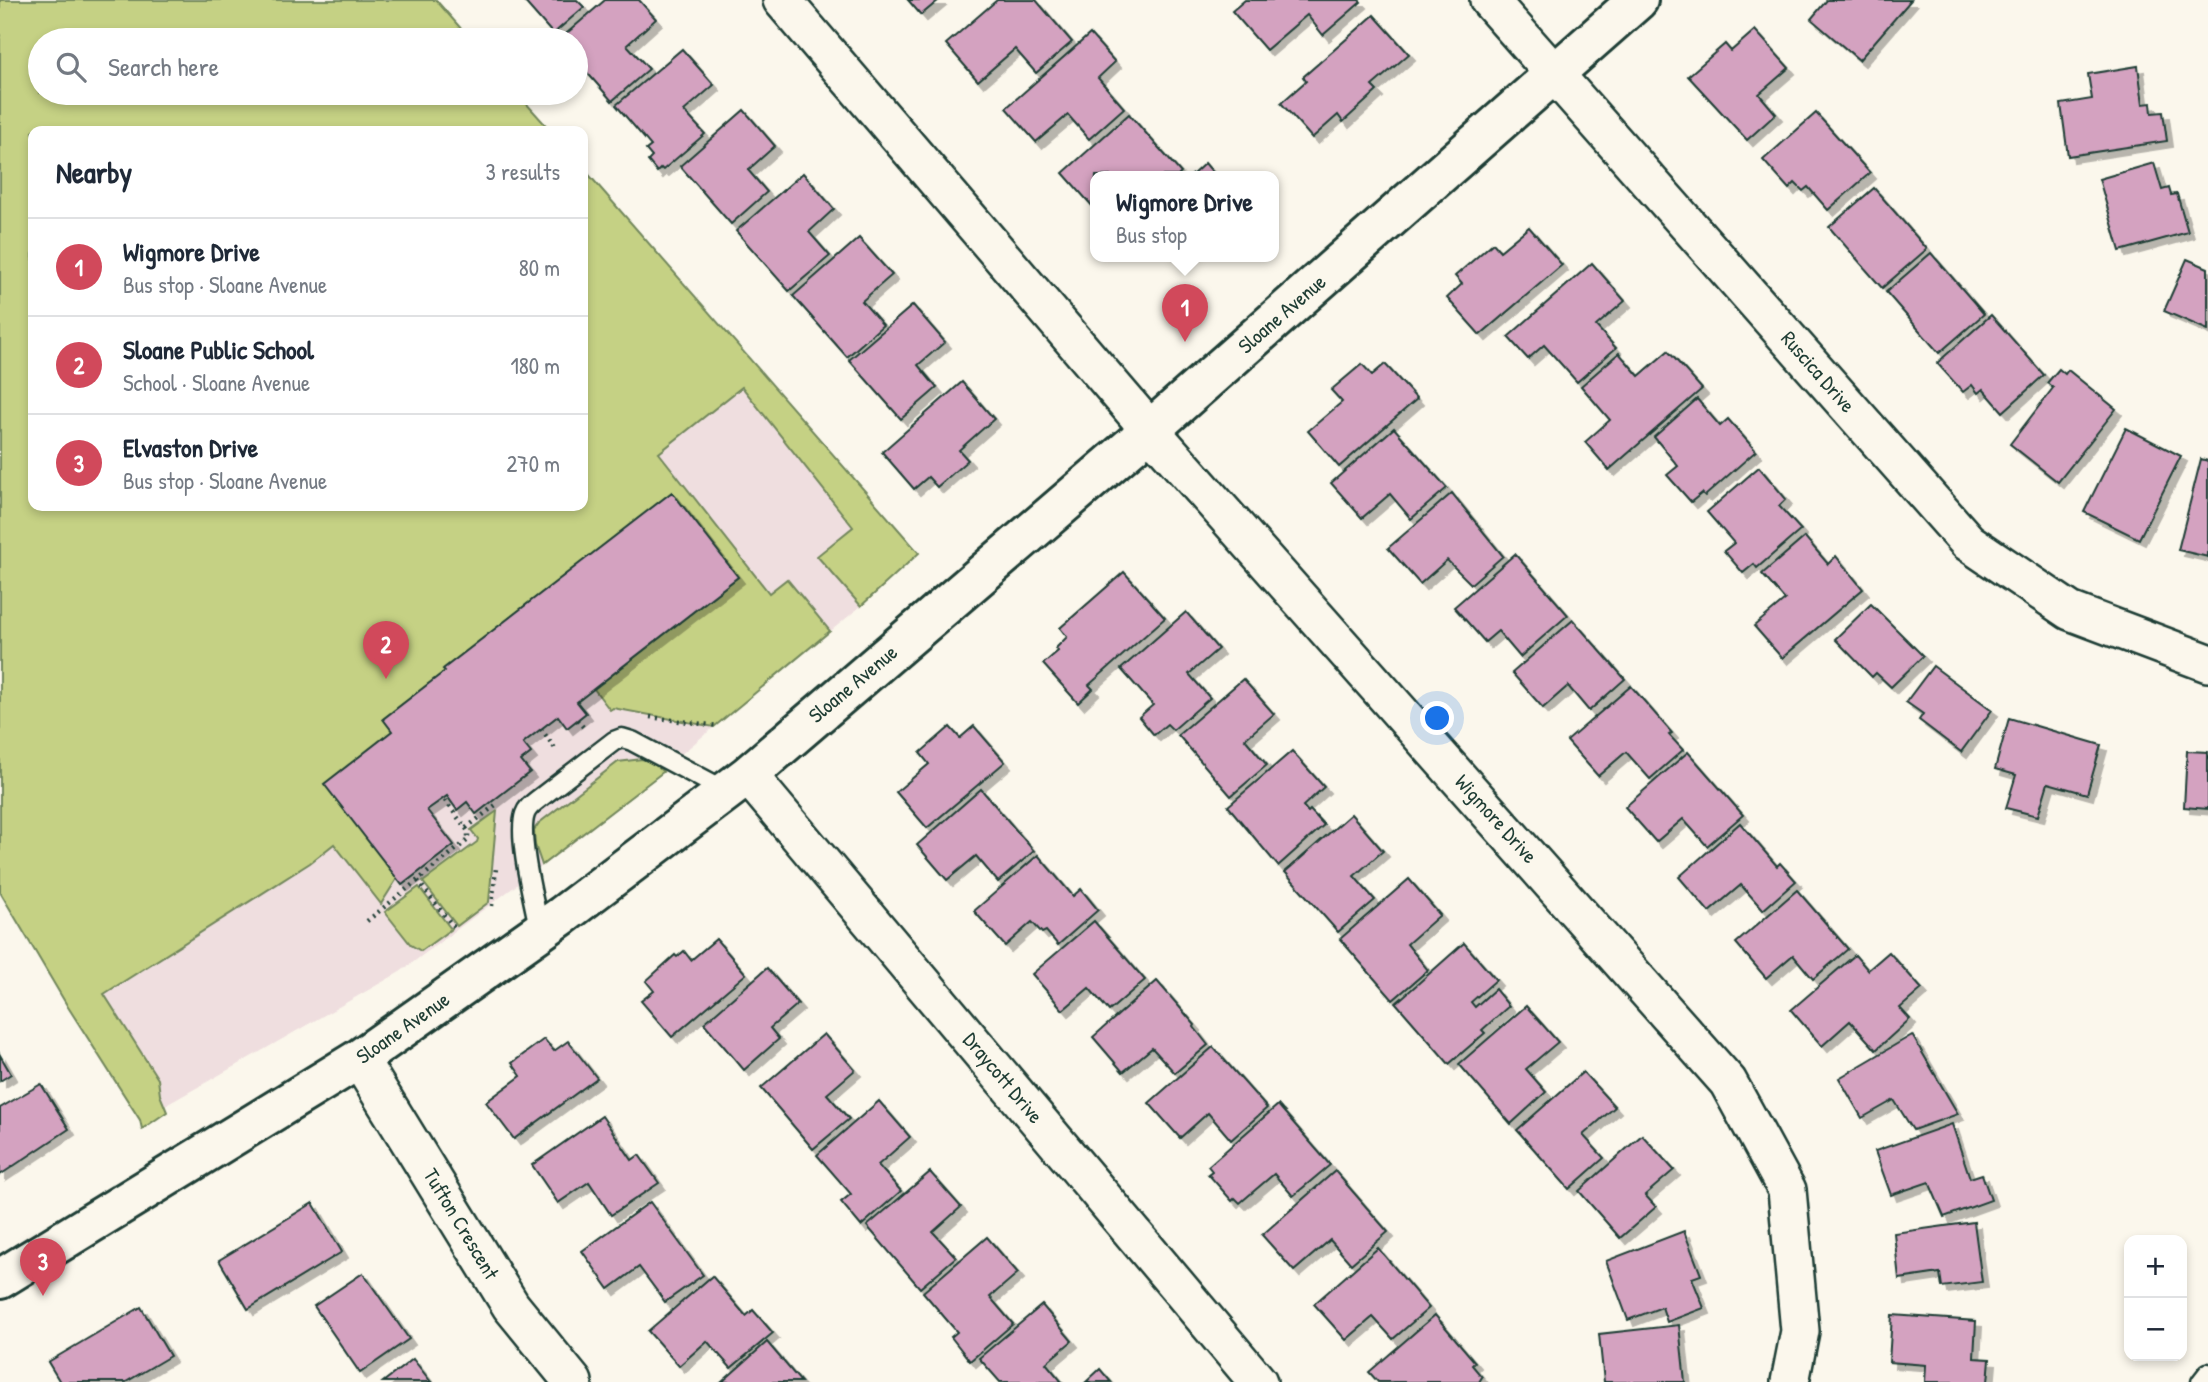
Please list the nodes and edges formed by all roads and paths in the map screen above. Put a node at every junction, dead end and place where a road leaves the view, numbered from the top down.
1 (782, 0) edge
2 (1489, 0) edge
3 (1638, 0) edge
4 (1555, 75) junction
5 (1150, 430) junction
6 (2208, 663) edge
7 (541, 729) dead end
8 (559, 754) dead end
9 (737, 783) junction
10 (443, 799) dead end
11 (503, 800) dead end
12 (466, 828) junction
13 (418, 881) junction
14 (367, 921) dead end
15 (456, 930) dead end
16 (540, 932) junction
17 (359, 1059) junction
18 (0, 1279) edge
19 (2208, 1373) edge
20 (573, 1382) edge
21 (1258, 1382) edge
22 (1790, 1382) edge
23 (2201, 1382) edge

1 - 5 street, Wigmore Drive
2 - 4 street, Ruscica Drive
3 - 4 street, Sloane Avenue
4 - 5 street, Sloane Avenue
4 - 6 street, Ruscica Drive
5 - 9 street, Sloane Avenue
5 - 22 street, Wigmore Drive
7 - 8 path
9 - 16 street, Sloane Avenue
9 - 16 lane
9 - 21 street, Draycott Drive
10 - 12 path
11 - 12 path
12 - 13 path
13 - 14 path
13 - 15 path
16 - 17 street, Sloane Avenue
17 - 18 street, Sloane Avenue
17 - 20 street, Tufton Crescent
19 - 23 lane

